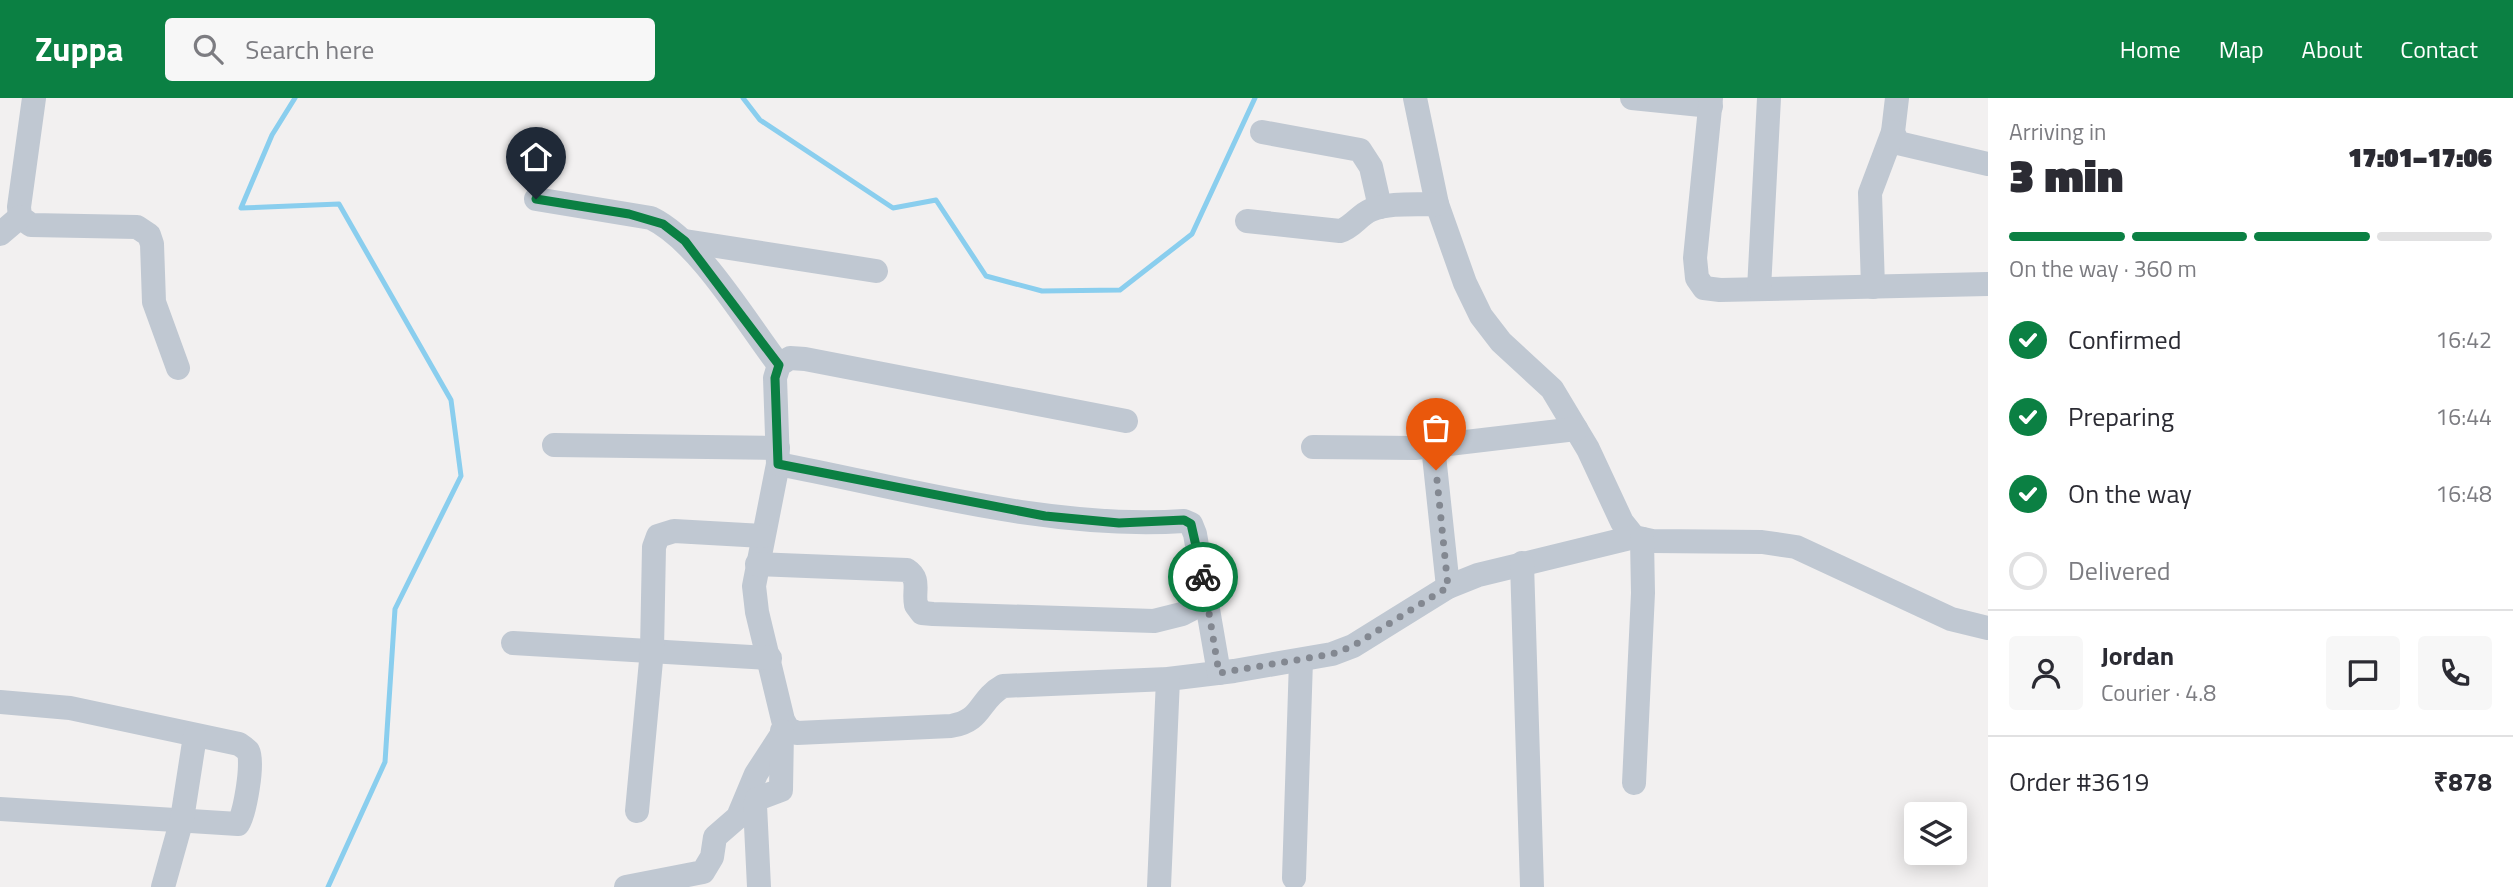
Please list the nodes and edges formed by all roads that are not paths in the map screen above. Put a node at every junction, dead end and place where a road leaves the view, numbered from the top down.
1 (34, 98) edge
2 (1415, 98) edge
3 (1632, 98) edge
4 (1769, 98) edge
5 (1897, 98) edge
6 (1711, 102) edge
7 (1262, 132) dead end
8 (1893, 132) junction
9 (1988, 164) edge
10 (536, 199) dead end
11 (1437, 204) junction
12 (1380, 207) junction
13 (20, 217) junction
14 (1247, 221) dead end
15 (0, 234) edge
16 (685, 241) junction
17 (876, 271) dead end
18 (1988, 284) edge
19 (1873, 287) junction
20 (1759, 289) junction
21 (779, 365) junction
22 (178, 368) dead end
23 (1126, 421) dead end
24 (1576, 429) junction
25 (554, 445) dead end
26 (1433, 446) junction
27 (1313, 447) dead end
28 (778, 456) junction
29 (763, 537) junction
30 (1638, 538) junction
31 (1522, 563) junction
32 (757, 564) junction
33 (1448, 587) junction
34 (1207, 601) junction
35 (1988, 628) edge
36 (513, 643) dead end
37 (652, 650) junction
38 (770, 658) junction
39 (1301, 660) junction
40 (1219, 673) junction
41 (1168, 679) junction
42 (0, 702) edge
43 (783, 727) junction
44 (195, 736) junction
45 (1634, 783) dead end
46 (0, 809) edge
47 (637, 811) dead end
48 (182, 819) junction
49 (1294, 878) dead end
50 (163, 887) edge
51 (626, 887) edge
52 (759, 887) edge
53 (1159, 887) edge
54 (1532, 887) edge

1 - 13 street
2 - 11 street
3 - 6 street
4 - 20 street
5 - 8 street
6 - 20 street
7 - 12 street
8 - 9 street
8 - 19 street
10 - 16 street
11 - 12 street
11 - 24 street
12 - 14 street
13 - 15 street
13 - 22 street
16 - 17 street
16 - 21 street
18 - 19 street
19 - 20 street
21 - 23 street
21 - 28 street
24 - 26 street
24 - 30 street
25 - 28 street
26 - 27 street
26 - 33 street
28 - 29 street
28 - 34 street
29 - 32 street
29 - 37 street
30 - 31 street
30 - 35 street
30 - 45 street
31 - 33 street
31 - 54 street
32 - 34 street
32 - 38 street
33 - 39 street
34 - 40 street
36 - 37 street
37 - 38 street
37 - 47 street
38 - 43 street
39 - 40 street
39 - 49 street
40 - 41 street
41 - 43 street
41 - 53 street
42 - 44 street
43 - 51 street
43 - 52 street
44 - 48 street
44 - 48 street
46 - 48 street
48 - 50 street

